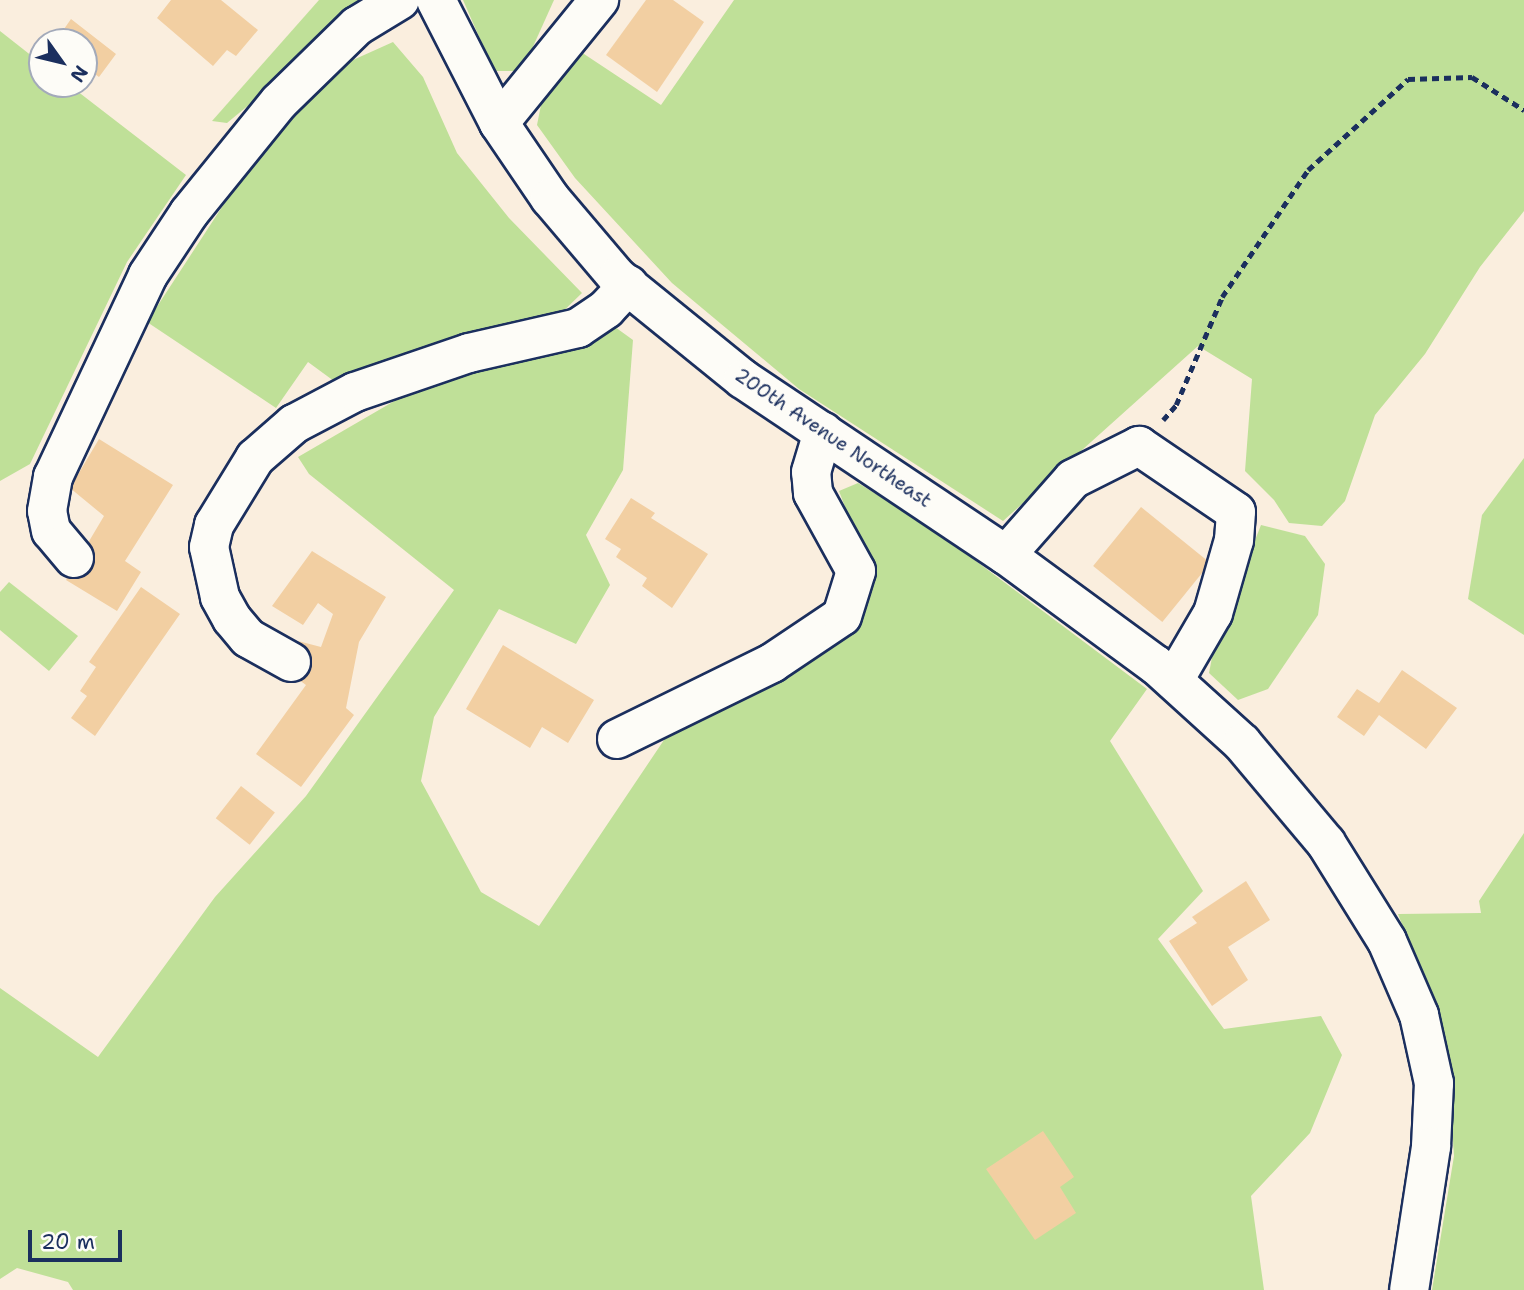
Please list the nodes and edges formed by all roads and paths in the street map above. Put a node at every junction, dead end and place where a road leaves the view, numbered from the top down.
1 (400, 0) edge
2 (436, 0) edge
3 (599, 0) edge
4 (1524, 110) edge
5 (499, 123) junction
6 (623, 281) junction
7 (822, 432) junction
8 (1139, 446) junction
9 (1006, 555) junction
10 (74, 558) dead end
11 (290, 662) dead end
12 (1174, 680) junction
13 (617, 739) dead end
14 (1409, 1290) edge

1 - 10 street
2 - 5 street, 200th Avenue Northeast
3 - 5 street
4 - 8 path
5 - 6 street, 200th Avenue Northeast
6 - 7 street, 200th Avenue Northeast
6 - 11 street
7 - 9 street, 200th Avenue Northeast
7 - 13 street
8 - 9 street
8 - 12 street
9 - 12 street, 200th Avenue Northeast
12 - 14 street, 200th Avenue Northeast

